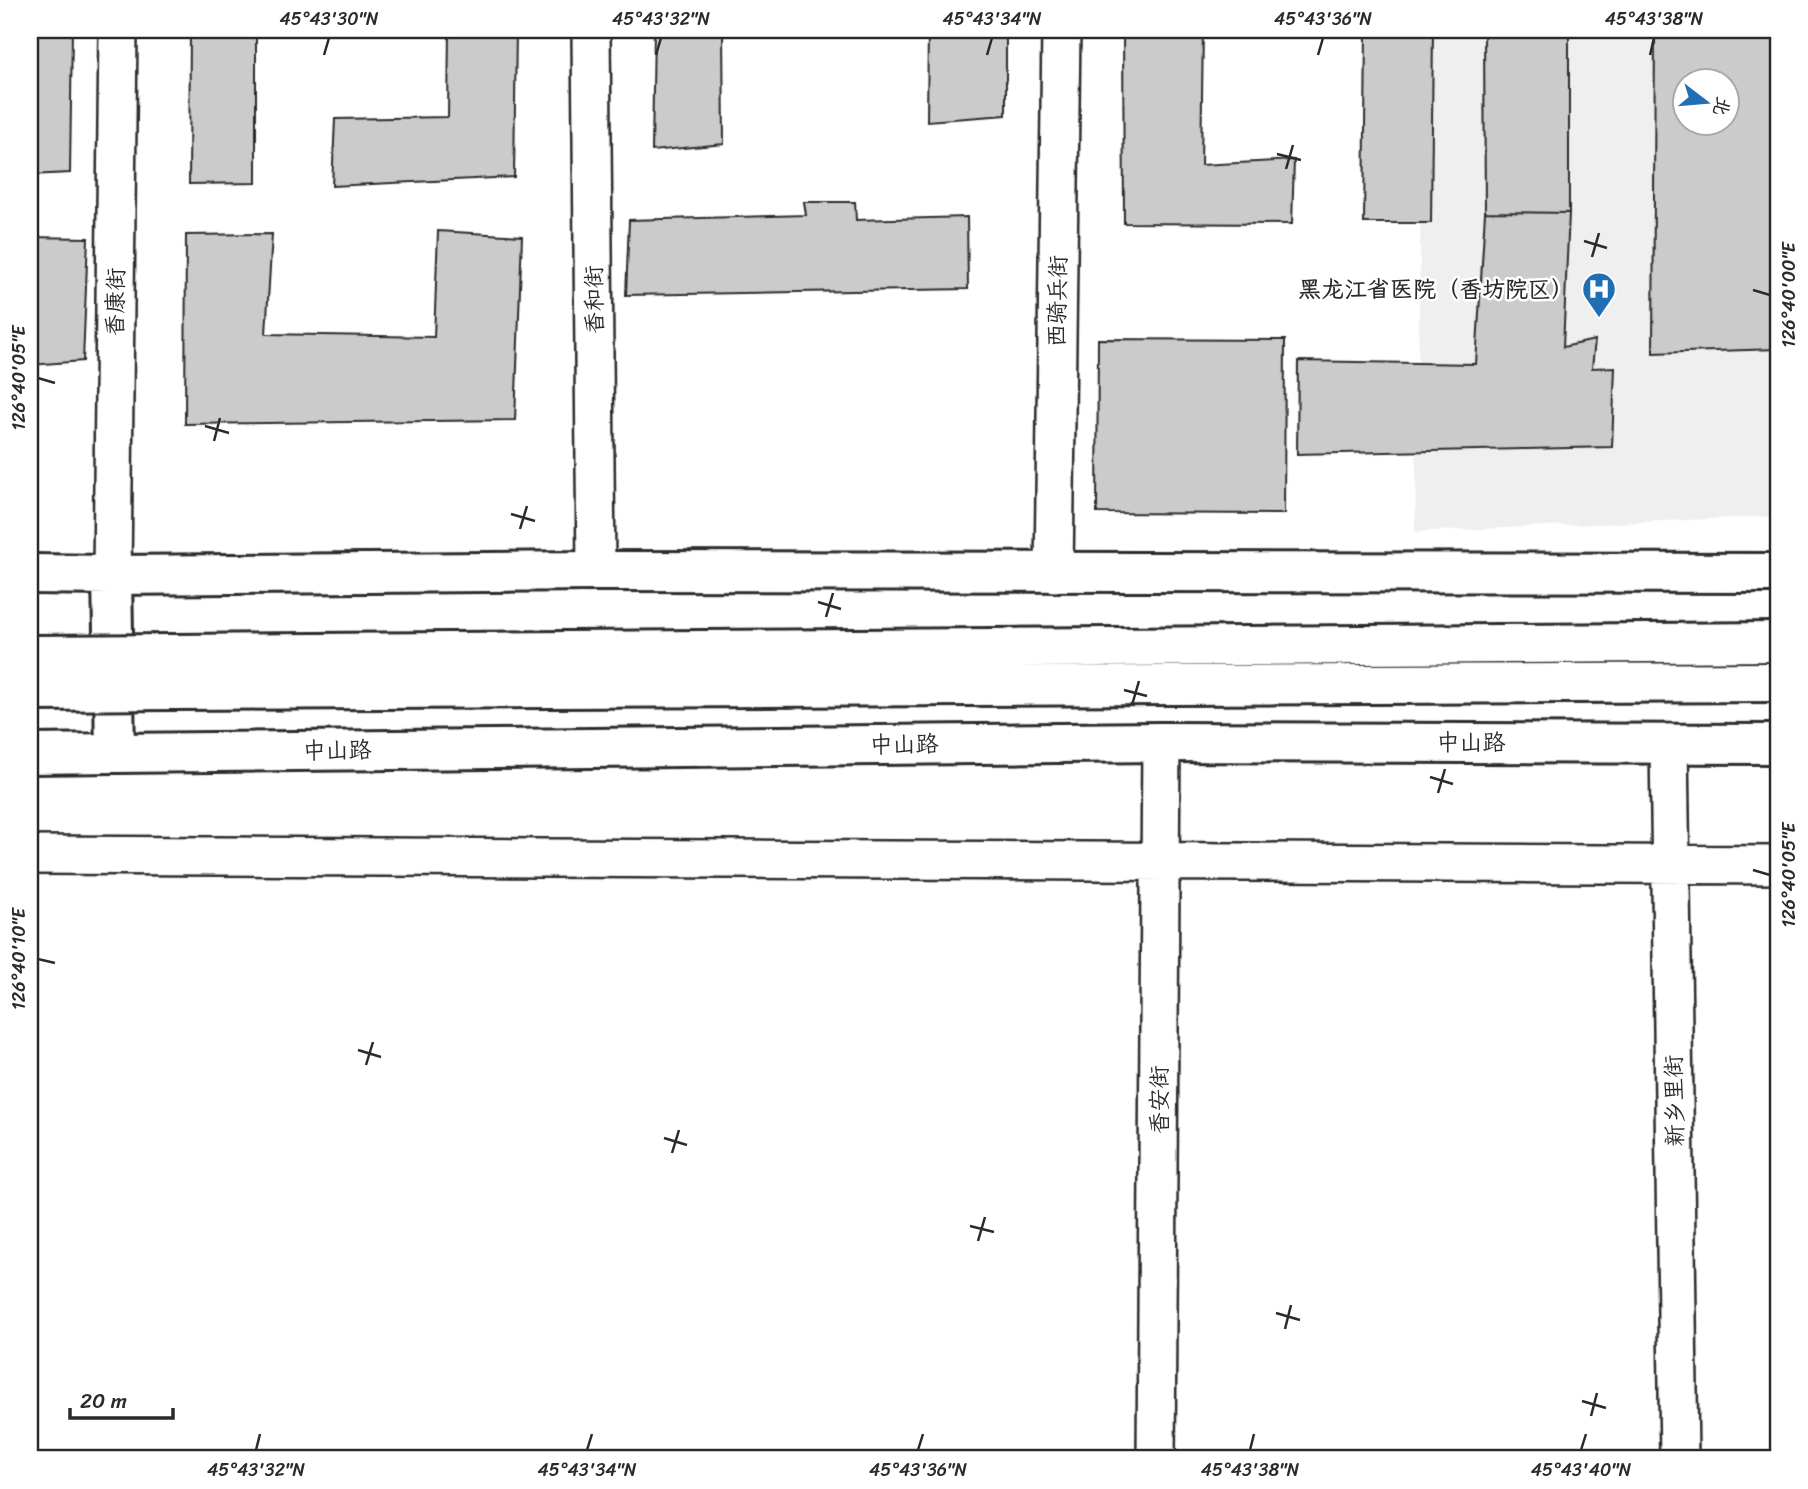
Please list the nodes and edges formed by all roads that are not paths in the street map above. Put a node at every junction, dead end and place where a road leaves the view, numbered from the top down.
1 (118, 30) edge
2 (591, 30) edge
3 (1061, 30) edge
4 (596, 571) junction
5 (1054, 573) junction
6 (1778, 573) edge
7 (30, 574) edge
8 (112, 575) junction
9 (1778, 642) edge
10 (30, 655) edge
11 (174, 672) junction
12 (1778, 682) edge
13 (30, 691) edge
14 (1161, 741) junction
15 (1669, 743) junction
16 (1778, 744) edge
17 (116, 753) junction
18 (30, 754) edge
19 (30, 855) edge
20 (1160, 862) junction
21 (1671, 864) junction
22 (1778, 865) edge
23 (1156, 1459) edge
24 (1679, 1459) edge

1 - 8 street, 香康街
2 - 4 street, 香和街
3 - 5 street, 西骑兵街
4 - 5 main road
4 - 8 main road
5 - 6 main road
7 - 8 main road
8 - 17 main road
9 - 11 main road
10 - 11 main road, bridge
11 - 12 main road
11 - 13 main road, bridge
14 - 15 main road, 中山路
14 - 17 main road, 中山路
14 - 20 street, 香安街
15 - 16 main road, 中山路
15 - 21 street, 新乡里街
17 - 18 main road, 中山路
19 - 20 street
20 - 21 street
20 - 23 street, 香安街
21 - 22 street
21 - 24 street, 新乡里街

